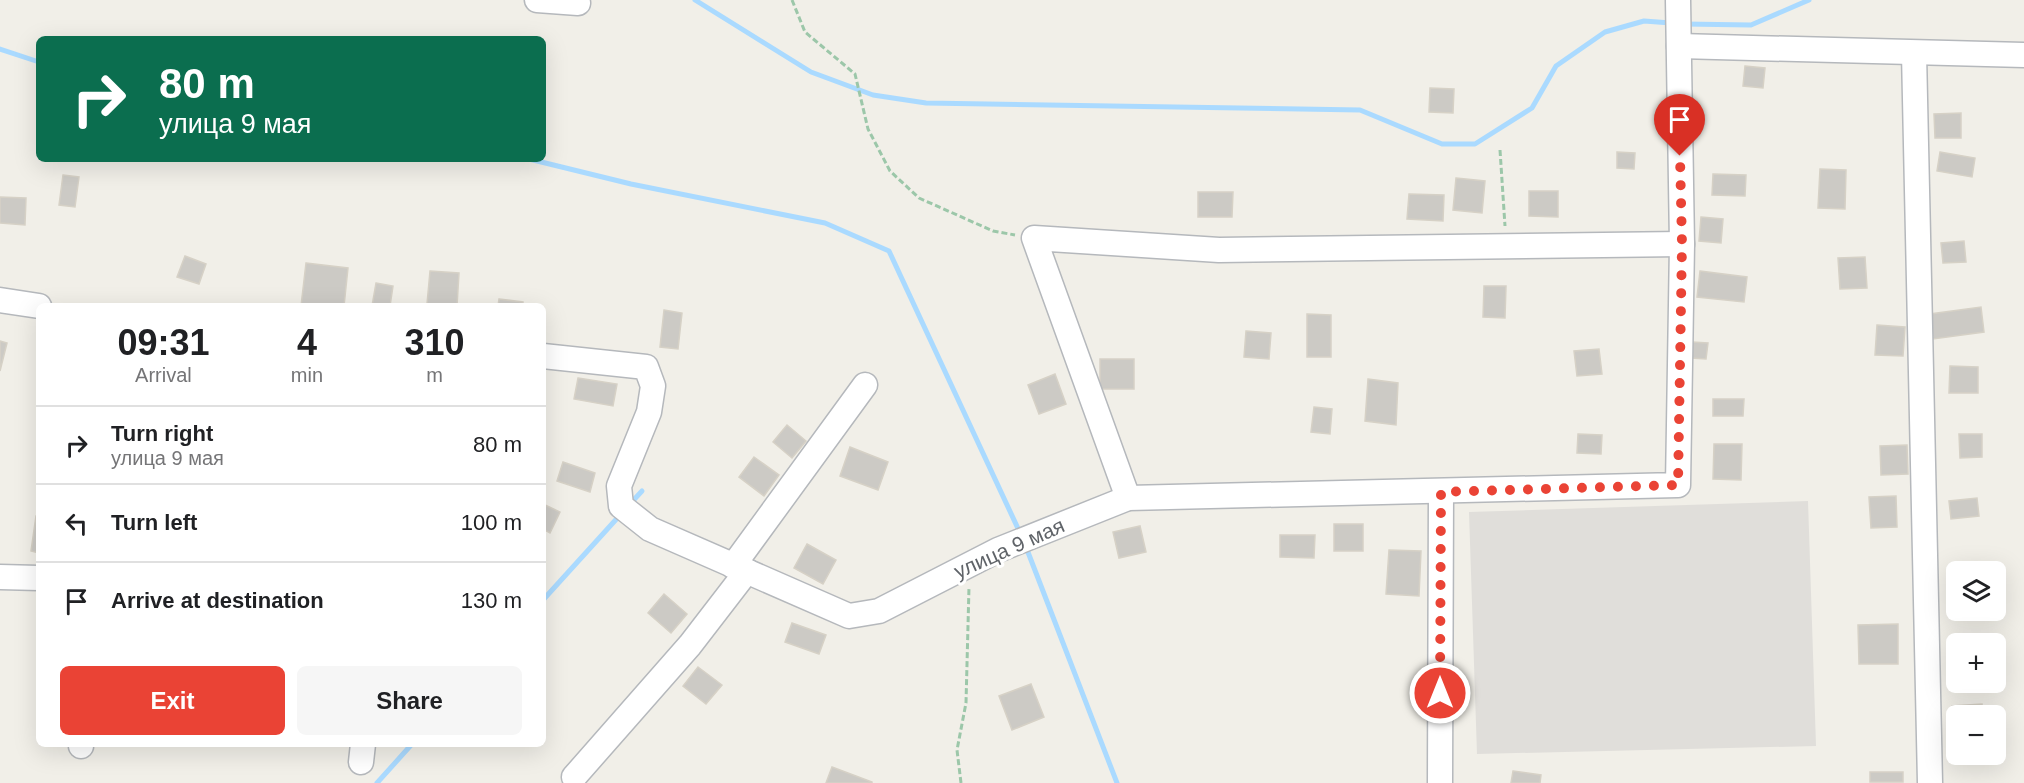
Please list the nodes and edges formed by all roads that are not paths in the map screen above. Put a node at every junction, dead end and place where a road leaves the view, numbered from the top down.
1 (537, 0) edge
2 (1678, 0) edge
3 (578, 3) dead end
4 (1678, 46) junction
5 (1914, 53) junction
6 (2024, 55) edge
7 (1682, 244) junction
8 (0, 300) edge
9 (36, 306) edge
10 (546, 356) edge
11 (865, 386) dead end
12 (1441, 492) junction
13 (1128, 498) junction
14 (740, 569) junction
15 (0, 577) edge
16 (36, 578) edge
17 (574, 777) dead end
18 (1440, 783) edge
19 (1930, 783) edge

1 - 3 street
2 - 4 street
4 - 5 street
4 - 7 street
5 - 6 street
5 - 19 street
7 - 12 street, улица 9 мая
7 - 13 street
8 - 9 street
10 - 14 street, улица 9 мая
11 - 14 street
12 - 13 street, улица 9 мая
12 - 18 street
13 - 14 street, улица 9 мая
14 - 17 street
15 - 16 street

